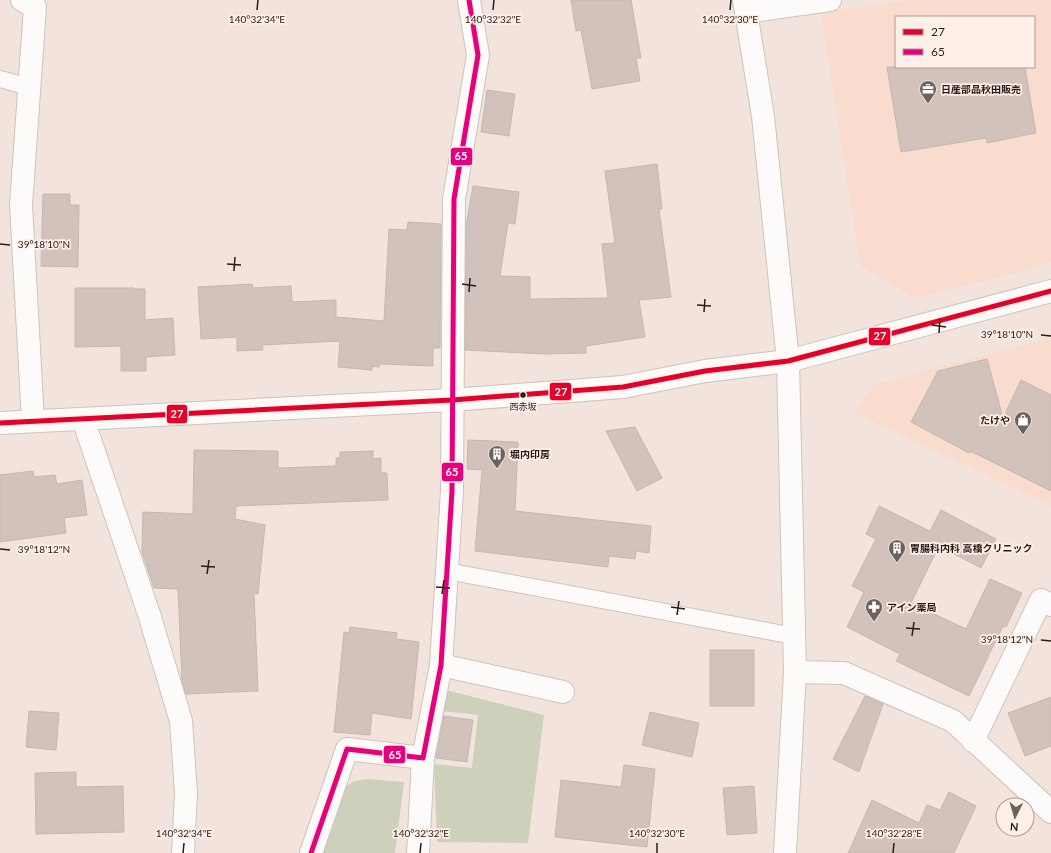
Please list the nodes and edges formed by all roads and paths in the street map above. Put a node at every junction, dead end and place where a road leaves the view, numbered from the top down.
1 (22, 0) edge
2 (469, 0) edge
3 (830, 0) edge
4 (745, 6) edge
5 (0, 79) edge
6 (30, 87) junction
7 (1051, 291) edge
8 (788, 361) junction
9 (452, 400) junction
10 (83, 419) junction
11 (33, 421) junction
12 (0, 423) edge
13 (447, 571) junction
14 (1051, 605) edge
15 (794, 636) junction
16 (441, 665) junction
17 (794, 672) junction
18 (563, 692) dead end
19 (973, 741) junction
20 (423, 758) junction
21 (1051, 812) edge
22 (183, 853) edge
23 (311, 853) edge
24 (418, 853) edge
25 (785, 853) edge

1 - 6 main road
2 - 9 main road
3 - 4 main road
4 - 8 main road
5 - 6 lane
6 - 11 main road
7 - 8 main road
8 - 9 main road
8 - 15 main road
9 - 10 main road
9 - 13 main road
10 - 11 main road
10 - 22 main road
11 - 12 main road
13 - 15 lane
13 - 16 main road
14 - 19 main road
15 - 17 main road
16 - 18 main road
16 - 20 main road
17 - 19 main road
17 - 25 main road
19 - 21 main road
20 - 23 main road
20 - 24 main road

